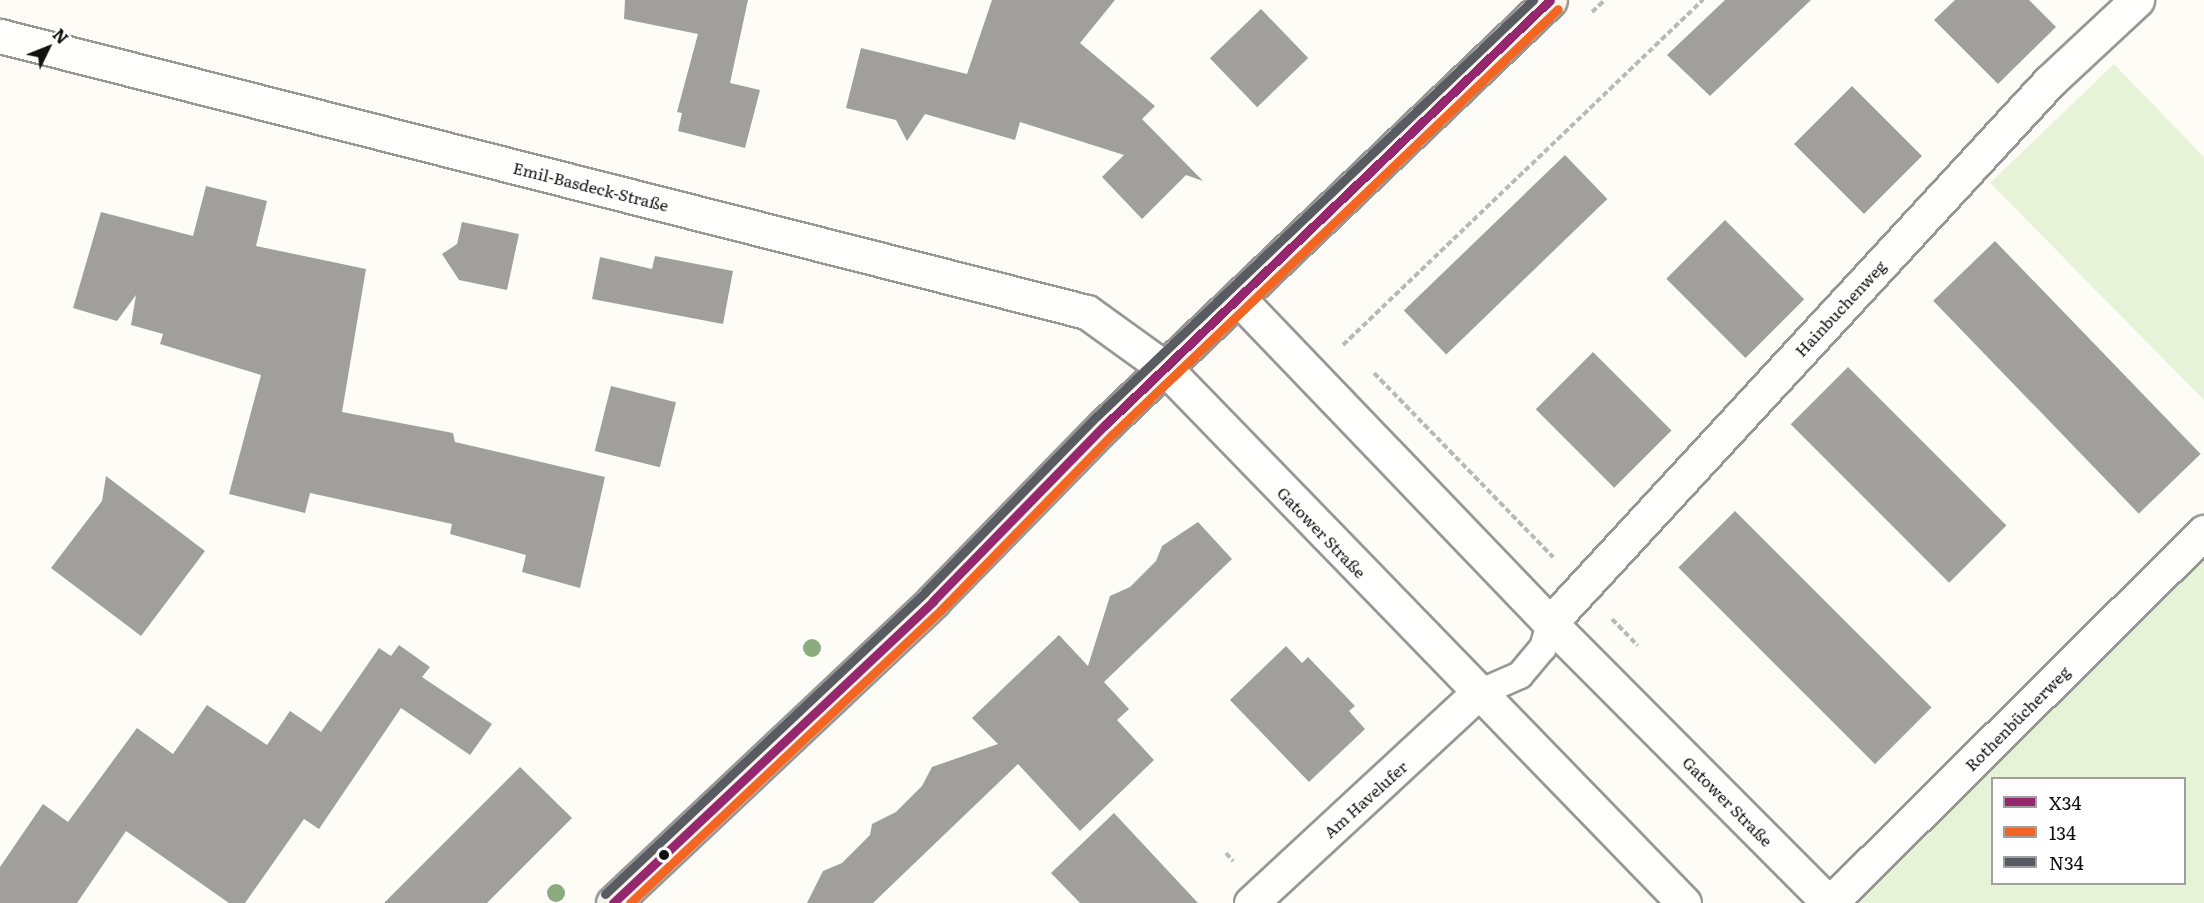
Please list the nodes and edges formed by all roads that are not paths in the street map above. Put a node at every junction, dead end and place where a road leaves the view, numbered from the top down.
1 (1550, 0) edge
2 (2138, 0) edge
3 (0, 36) edge
4 (1241, 301) junction
5 (1166, 369) junction
6 (2204, 532) edge
7 (1550, 623) junction
8 (1477, 694) junction
9 (613, 903) edge
10 (1251, 903) edge
11 (1684, 903) edge
12 (1829, 903) edge

1 - 4 main road
2 - 7 street, Hainbuchenweg
3 - 5 street, Emil-Basdeck-Straße
4 - 5 main road
4 - 7 street, Gatower Straße
5 - 8 street, Gatower Straße
5 - 9 main road
6 - 12 street, Rothenbücherweg
7 - 8 lane
7 - 12 street, Gatower Straße
8 - 10 street, Am Havelufer
8 - 11 street, Gatower Straße

